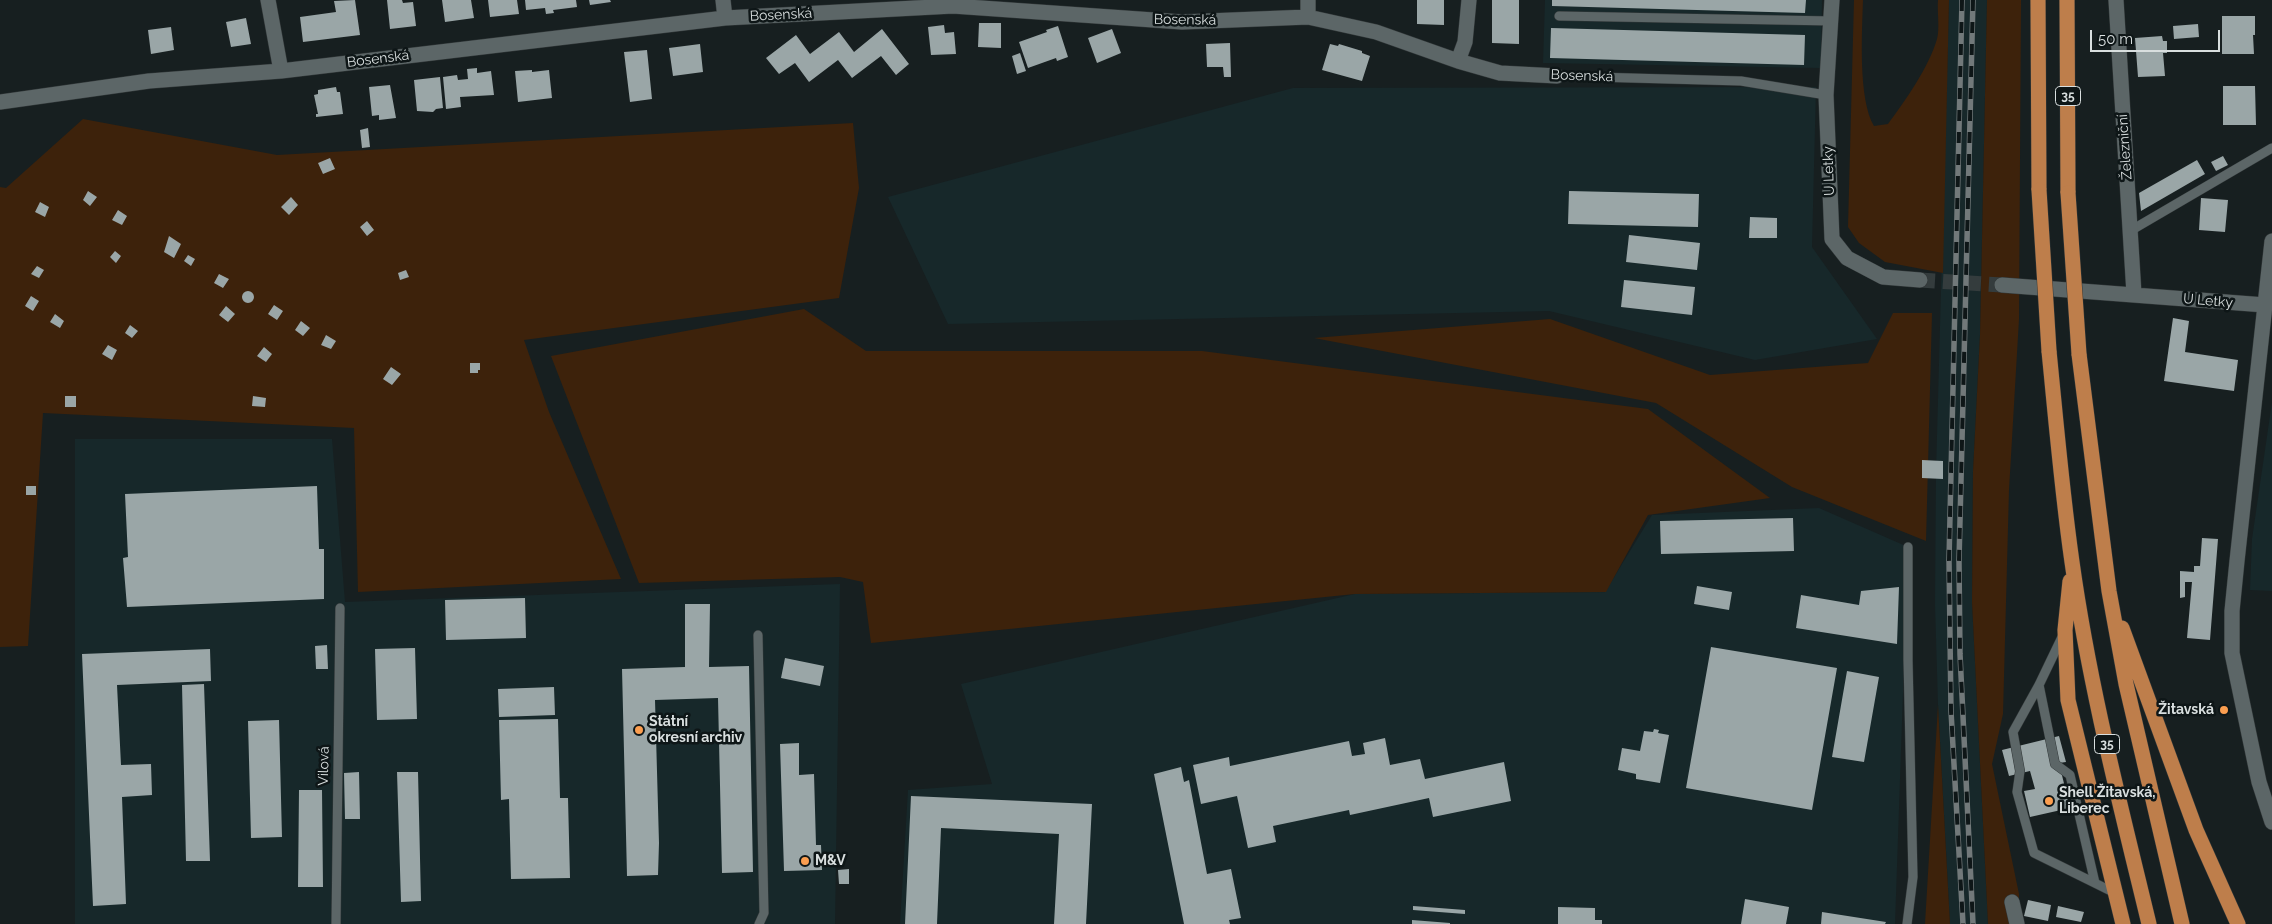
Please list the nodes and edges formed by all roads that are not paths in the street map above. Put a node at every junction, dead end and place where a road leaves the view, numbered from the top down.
1 (268, 0) edge
2 (723, 0) edge
3 (1308, 0) edge
4 (1469, 0) edge
5 (1832, 0) edge
6 (2038, 0) edge
7 (2067, 0) edge
8 (2116, 0) edge
9 (1559, 16) dead end
10 (725, 18) junction
11 (1308, 18) junction
12 (1832, 21) junction
13 (1458, 61) junction
14 (281, 71) junction
15 (1557, 76) joint
16 (1826, 95) junction
17 (0, 102) edge
18 (2272, 148) edge
19 (2130, 231) junction
20 (2272, 241) edge
21 (1920, 280) tunnel mouth
22 (2002, 286) tunnel mouth
23 (2134, 294) junction
24 (2265, 305) junction
25 (1908, 547) dead end
26 (2072, 562) junction
27 (2109, 592) junction
28 (340, 608) dead end
29 (2065, 630) junction
30 (758, 635) dead end
31 (2039, 685) junction
32 (2272, 822) edge
33 (2095, 884) junction
34 (2116, 894) junction
35 (2012, 902) dead end
36 (336, 924) edge
37 (759, 924) edge
38 (1907, 924) edge
39 (2017, 924) edge
40 (2123, 924) edge
41 (2149, 924) edge
42 (2182, 924) edge
43 (2238, 924) edge

1 - 14 street
2 - 10 street
3 - 11 street
4 - 13 street
5 - 12 street, U Letky
6 - 26 highway, 35, bridge
7 - 27 highway, 35, bridge
8 - 19 street, Železniční
9 - 12 lane
10 - 11 street, Bosenská
10 - 14 street, Bosenská
11 - 13 street, Bosenská
12 - 16 street, U Letky
13 - 15 street, Bosenská
14 - 17 street, Bosenská
15 - 16 lane, Bosenská
16 - 21 street, U Letky
18 - 19 lane
19 - 23 street, Železniční
20 - 24 street
22 - 23 street, U Letky
23 - 24 street, U Letky
24 - 32 street
25 - 38 lane
26 - 29 highway
26 - 41 highway, 35
27 - 42 highway, 35
27 - 43 highway
28 - 36 lane, Vilová
29 - 31 lane
29 - 34 highway
30 - 37 lane
31 - 33 lane
31 - 33 lane
33 - 34 lane
34 - 40 highway
35 - 39 street

